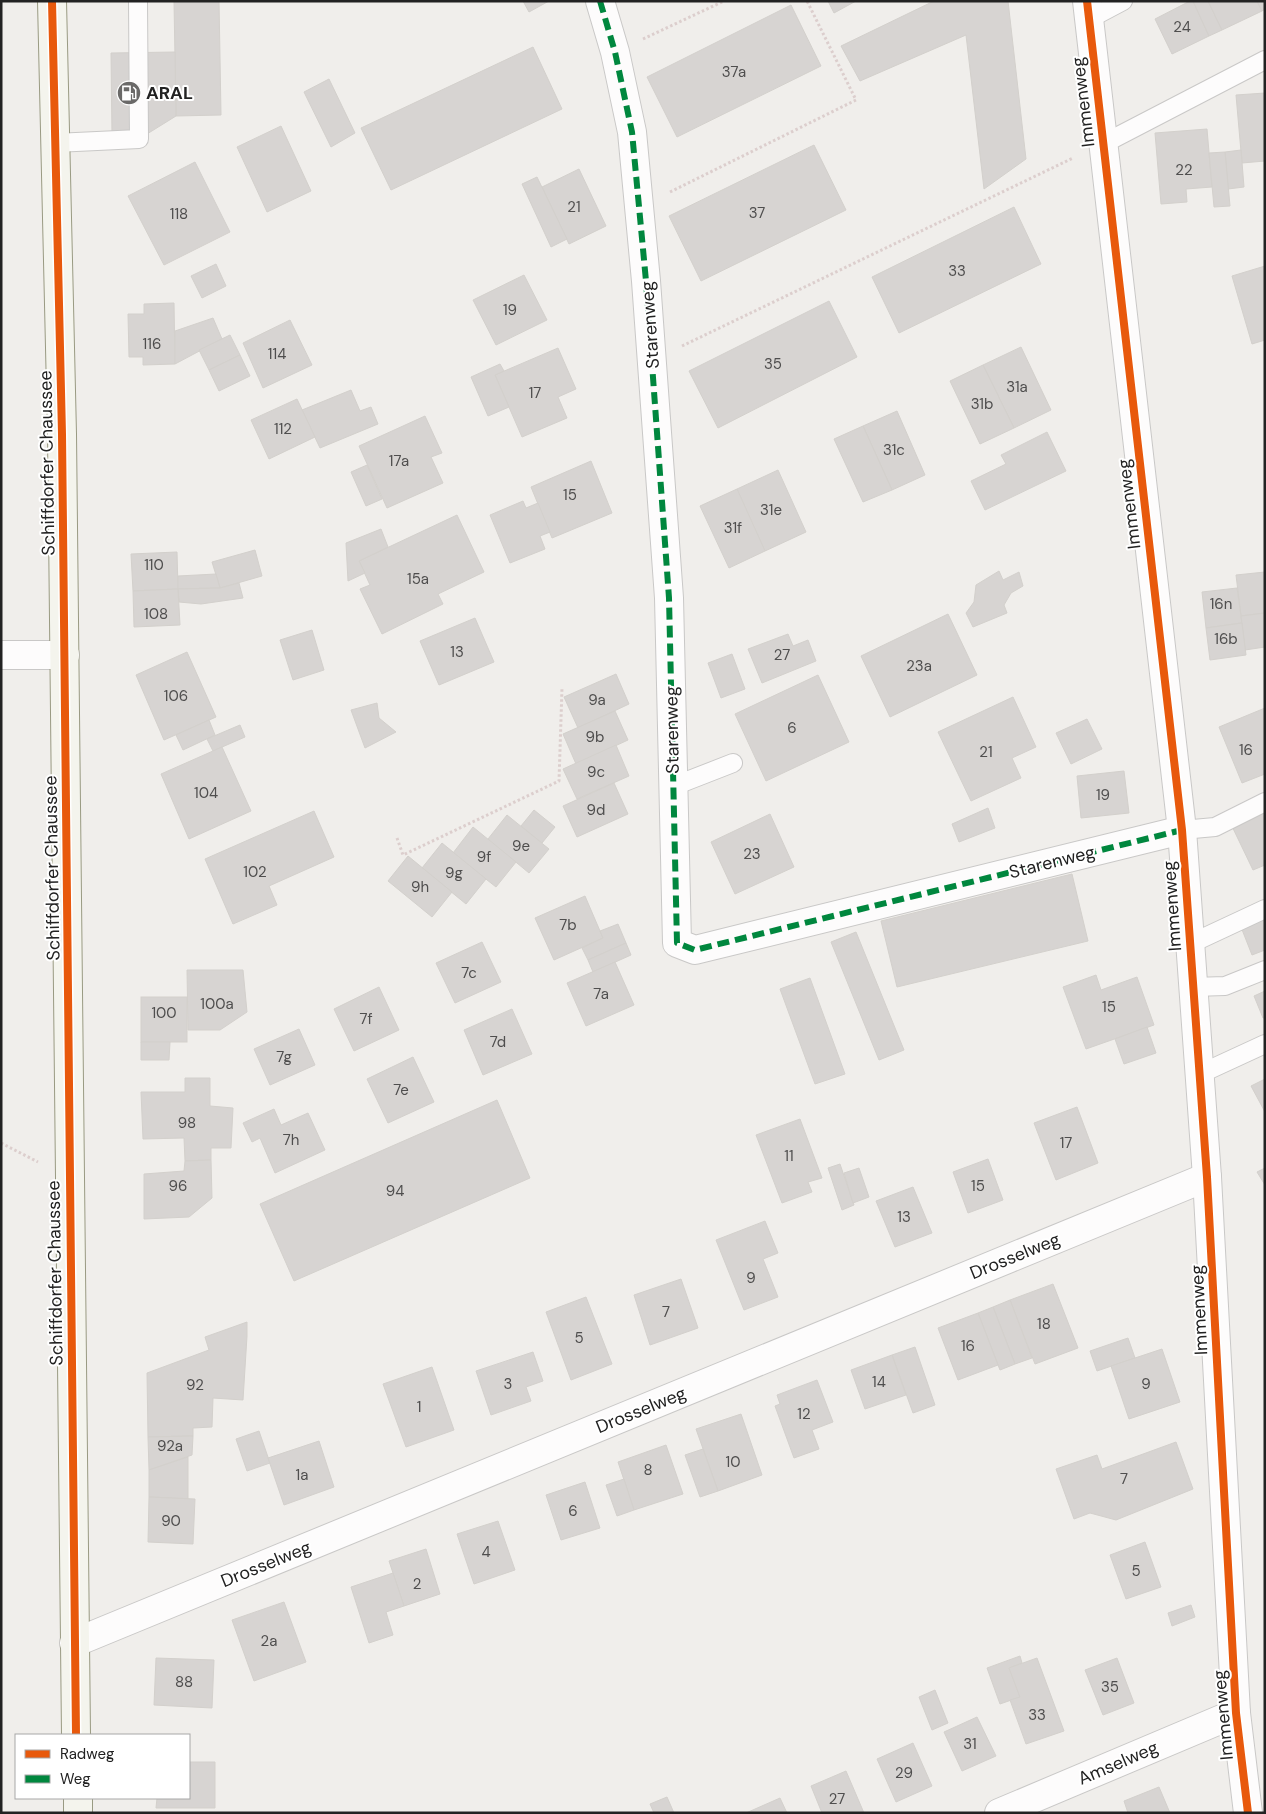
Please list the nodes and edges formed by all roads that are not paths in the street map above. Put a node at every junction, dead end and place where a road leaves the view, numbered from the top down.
1 (52, 1) edge
2 (138, 1) edge
3 (600, 1) edge
4 (1124, 1) edge
5 (1088, 10) edge
6 (1265, 60) edge
7 (55, 143) junction
8 (1103, 144) junction
9 (1, 655) edge
10 (65, 655) junction
11 (733, 763) dead end
12 (674, 786) junction
13 (1265, 802) edge
14 (1182, 830) junction
15 (1265, 909) edge
16 (1190, 944) junction
17 (1265, 970) edge
18 (1193, 987) junction
19 (1265, 1044) edge
20 (1200, 1074) junction
21 (1207, 1176) junction
22 (74, 1643) junction
23 (1236, 1713) junction
24 (76, 1734) edge
25 (78, 1799) edge
26 (78, 1813) edge
27 (999, 1813) edge
28 (1248, 1813) edge

1 - 7 main road, Schiffdorfer Chaussee
2 - 7 lane
3 - 12 street, Starenweg
4 - 5 lane
5 - 8 street, Immenweg
6 - 8 lane
7 - 10 main road, Schiffdorfer Chaussee
8 - 14 street, Immenweg
9 - 10 street
10 - 22 main road, Schiffdorfer Chaussee
11 - 12 lane
12 - 14 street, Starenweg
13 - 14 lane
14 - 16 street, Immenweg
15 - 16 lane
16 - 18 street, Immenweg
17 - 18 lane
18 - 20 street, Immenweg
19 - 20 lane
20 - 21 street, Immenweg
21 - 22 street, Drosselweg
21 - 23 street, Immenweg
22 - 24 main road, Schiffdorfer Chaussee
23 - 27 street, Amselweg
23 - 28 street, Immenweg
25 - 26 main road

